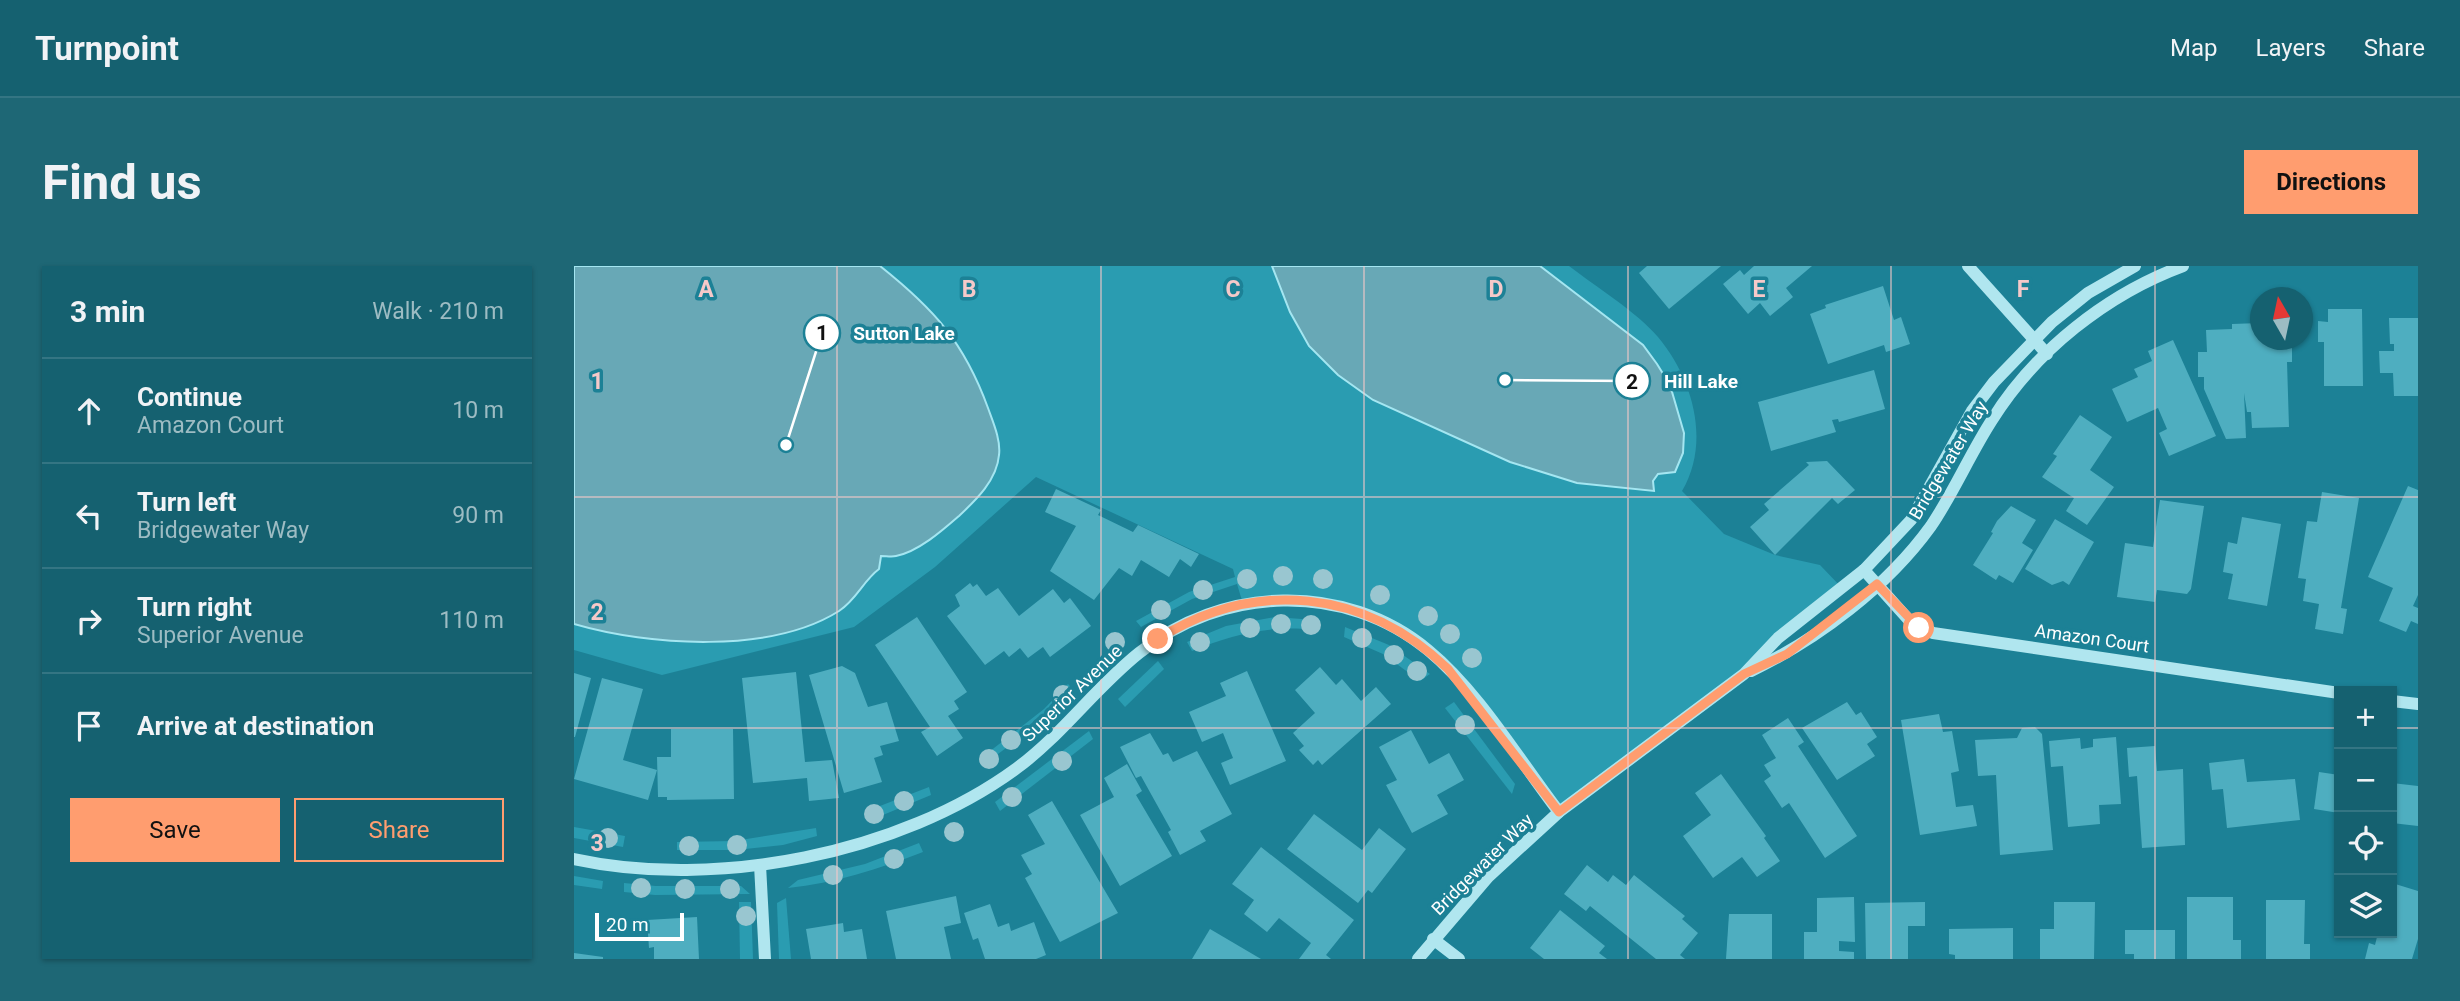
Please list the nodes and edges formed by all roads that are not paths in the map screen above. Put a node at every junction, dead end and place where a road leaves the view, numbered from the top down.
1 (1968, 266) edge
2 (2135, 266) edge
3 (2183, 266) edge
4 (2033, 339) junction
5 (2047, 354) junction
6 (1864, 570) junction
7 (1877, 584) junction
8 (1744, 674) junction
9 (2334, 692) edge
10 (2397, 702) edge
11 (2418, 704) edge
12 (1559, 812) junction
13 (574, 859) edge
14 (760, 865) junction
15 (1433, 939) junction
16 (765, 959) edge
17 (1418, 959) edge
18 (1459, 959) edge

1 - 4 street
2 - 4 street, Bridgewater Way
3 - 5 street, Bridgewater Way
4 - 5 street
4 - 6 street, Bridgewater Way
5 - 7 street, Bridgewater Way
6 - 7 street, Amazon Court
6 - 8 street, Bridgewater Way
7 - 8 street, Bridgewater Way
7 - 9 street, Amazon Court
8 - 12 street, Bridgewater Way
10 - 11 street
12 - 14 street, Superior Avenue
12 - 15 street, Bridgewater Way
13 - 14 street, Superior Avenue
14 - 16 street
15 - 17 street, Bridgewater Way
15 - 18 street

